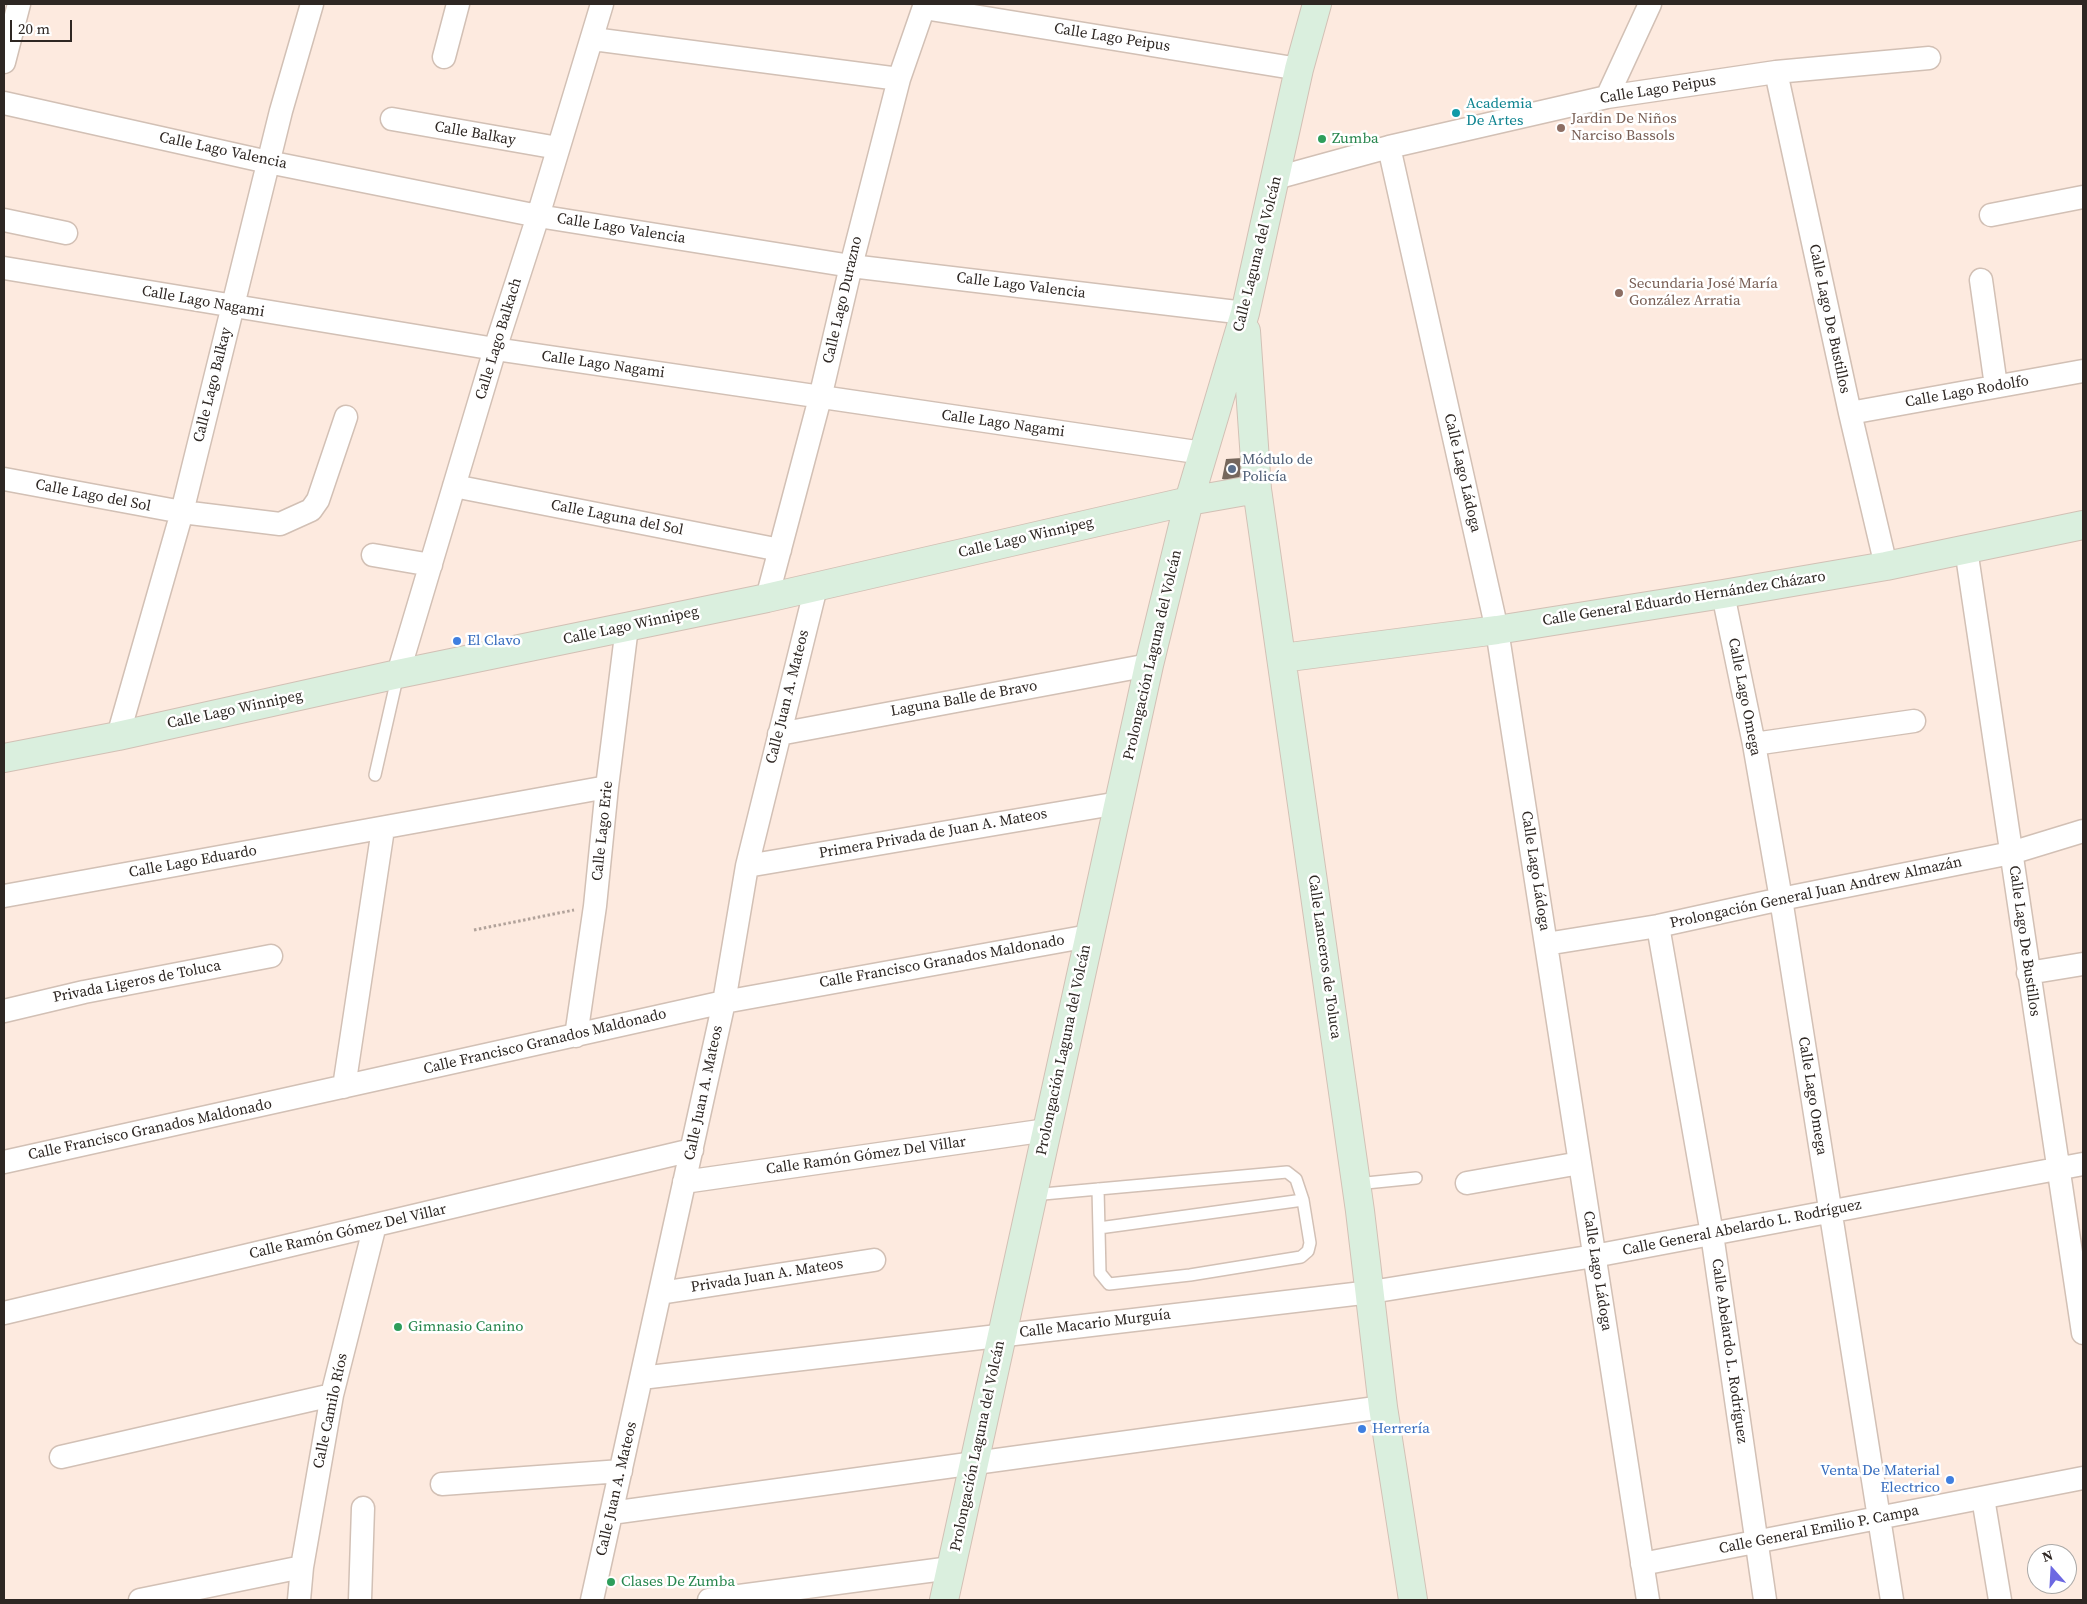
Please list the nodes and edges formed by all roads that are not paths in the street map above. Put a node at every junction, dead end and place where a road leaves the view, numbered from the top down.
1 (19, 4) edge
2 (312, 4) edge
3 (458, 4) edge
4 (602, 4) edge
5 (1317, 4) edge
6 (1650, 4) edge
7 (925, 6) edge
8 (593, 39) junction
9 (444, 57) dead end
10 (1929, 58) dead end
11 (4, 62) edge
12 (1299, 69) junction
13 (1776, 72) junction
14 (899, 79) junction
15 (1607, 96) junction
16 (4, 103) edge
17 (392, 119) dead end
18 (1389, 147) junction
19 (558, 148) junction
20 (268, 162) junction
21 (1276, 178) junction
22 (2083, 197) edge
23 (1990, 215) dead end
24 (538, 216) junction
25 (4, 220) edge
26 (66, 233) dead end
27 (851, 266) junction
28 (4, 268) edge
29 (1981, 280) dead end
30 (232, 308) junction
31 (1244, 313) junction
32 (495, 349) junction
33 (2083, 371) edge
34 (1996, 386) junction
35 (820, 398) junction
36 (1850, 413) junction
37 (346, 417) dead end
38 (1203, 453) junction
39 (4, 479) edge
40 (454, 486) junction
41 (1257, 489) junction
42 (1189, 501) junction
43 (182, 512) junction
44 (2083, 525) edge
45 (1966, 549) junction
46 (780, 550) junction
47 (373, 555) dead end
48 (431, 565) junction
49 (1886, 566) junction
50 (816, 587) junction
51 (1723, 594) junction
52 (767, 598) junction
53 (627, 627) junction
54 (1497, 630) junction
55 (1282, 658) junction
56 (1149, 665) junction
57 (398, 674) junction
58 (1914, 721) dead end
59 (779, 734) junction
60 (118, 736) junction
61 (1754, 744) junction
62 (4, 758) edge
63 (375, 775) dead end
64 (606, 787) junction
65 (1119, 802) junction
66 (383, 829) junction
67 (2083, 831) edge
68 (2011, 854) junction
69 (747, 866) junction
70 (4, 896) edge
71 (1781, 898) junction
72 (1658, 926) junction
73 (1089, 936) junction
74 (1546, 944) junction
75 (271, 956) dead end
76 (2083, 964) edge
77 (2028, 973) junction
78 (724, 1002) junction
79 (4, 1011) edge
80 (576, 1036) junction
81 (344, 1087) junction
82 (1047, 1130) junction
83 (692, 1150) junction
84 (4, 1162) edge
85 (1580, 1162) junction
86 (2083, 1164) edge
87 (2059, 1168) junction
88 (1416, 1178) dead end
89 (684, 1182) junction
90 (1467, 1183) dead end
91 (1356, 1184) junction
92 (1098, 1189) junction
93 (1032, 1195) junction
94 (1303, 1200) junction
95 (1830, 1211) junction
96 (375, 1225) junction
97 (1099, 1228) junction
98 (1712, 1234) junction
99 (1594, 1256) junction
100 (874, 1260) dead end
101 (1371, 1292) junction
102 (660, 1293) junction
103 (4, 1313) edge
104 (2083, 1332) edge
105 (1002, 1335) junction
106 (641, 1378) junction
107 (332, 1395) junction
108 (1383, 1407) junction
109 (61, 1457) dead end
110 (974, 1463) junction
111 (621, 1471) junction
112 (2083, 1478) edge
113 (442, 1484) dead end
114 (1983, 1498) junction
115 (363, 1508) dead end
116 (611, 1513) junction
117 (1878, 1518) junction
118 (1757, 1542) junction
119 (1642, 1564) junction
120 (302, 1567) junction
121 (950, 1568) junction
122 (140, 1600) edge
123 (299, 1600) edge
124 (360, 1600) edge
125 (592, 1600) edge
126 (709, 1600) edge
127 (944, 1600) edge
128 (1413, 1600) edge
129 (1648, 1600) edge
130 (1765, 1600) edge
131 (1892, 1600) edge
132 (2000, 1600) edge

1 - 11 street
2 - 20 street, Calle Lago Balkay
3 - 9 street
4 - 8 street, Calle Lago Balkach
5 - 12 main road, Calle Laguna del Volcán
6 - 15 street
7 - 12 street, Calle Lago Peipus
7 - 14 street, Calle Lago Durazno
8 - 14 street
8 - 19 street, Calle Lago Balkach
10 - 13 street, Calle Lago Peipus
12 - 21 main road, Calle Laguna del Volcán
13 - 15 street, Calle Lago Peipus
13 - 36 street, Calle Lago De Bustillos
14 - 27 street, Calle Lago Durazno
15 - 18 street, Calle Lago Peipus
16 - 20 street, Calle Lago Valencia
17 - 19 street, Calle Balkay
18 - 21 street, Calle Lago Peipus
18 - 54 street, Calle Lago Ládoga
19 - 24 street, Calle Lago Balkach
20 - 24 street, Calle Lago Valencia
20 - 30 street, Calle Lago Balkay
21 - 31 main road, Calle Laguna del Volcán
22 - 23 street
24 - 27 street, Calle Lago Valencia
24 - 32 street, Calle Lago Balkach
25 - 26 street
27 - 31 street, Calle Lago Valencia
27 - 35 street, Calle Lago Durazno
28 - 30 street, Calle Lago Nagami
29 - 34 street
30 - 32 street, Calle Lago Nagami
30 - 43 street, Calle Lago Balkay
31 - 38 main road, Calle Laguna del Volcán
31 - 41 main road, Calle Lanceros de Toluca
32 - 35 street, Calle Lago Nagami
32 - 40 street, Calle Lago Balkach
33 - 34 street, Calle Lago Rodolfo
34 - 36 street, Calle Lago Rodolfo
35 - 38 street, Calle Lago Nagami
35 - 46 street, Calle Lago Durazno
36 - 49 street, Calle Lago De Bustillos
37 - 43 street, Calle Lago del Sol
38 - 42 main road, Calle Laguna del Volcán
39 - 43 street, Calle Lago del Sol
40 - 46 street, Calle Laguna del Sol
40 - 48 street, Calle Lago Balkach
41 - 42 main road, Calle Lago Winnipeg
41 - 55 main road, Calle Lanceros de Toluca
42 - 50 main road, Calle Lago Winnipeg
42 - 56 main road, Prolongación Laguna del Volcán
43 - 60 street, Calle Lago Balkay
44 - 45 main road, Calle General Eduardo Hernández Cházaro
45 - 49 main road, Calle General Eduardo Hernández Cházaro
45 - 68 street, Calle Lago De Bustillos
46 - 52 street, Calle Lago Durazno
47 - 48 street
48 - 57 street, Calle Lago Balkach
49 - 51 main road, Calle General Eduardo Hernández Cházaro
50 - 52 main road, Calle Lago Winnipeg
50 - 59 street, Calle Juan A. Mateos
51 - 54 main road, Calle General Eduardo Hernández Cházaro
51 - 61 street, Calle Lago Omega
52 - 53 main road, Calle Lago Winnipeg
53 - 57 main road, Calle Lago Winnipeg
53 - 64 street, Calle Lago Erie
54 - 55 main road, Calle General Eduardo Hernández Cházaro
54 - 74 street, Calle Lago Ládoga
55 - 91 main road, Calle Lanceros de Toluca
56 - 59 street, Laguna Balle de Bravo
56 - 65 main road, Prolongación Laguna del Volcán
57 - 60 main road, Calle Lago Winnipeg
57 - 63 lane
58 - 61 street
59 - 69 street, Calle Juan A. Mateos
60 - 62 main road, Calle Lago Winnipeg
61 - 71 street, Calle Lago Omega
64 - 66 street, Calle Lago Eduardo
64 - 80 street, Calle Lago Erie
65 - 69 street, Primera Privada de Juan A. Mateos
65 - 73 main road, Prolongación Laguna del Volcán
66 - 70 street, Calle Lago Eduardo
66 - 81 street
67 - 68 street, Prolongación General Juan Andrew Almazán
68 - 71 street, Prolongación General Juan Andrew Almazán
68 - 77 street, Calle Lago De Bustillos
69 - 78 street, Calle Juan A. Mateos
71 - 72 street, Prolongación General Juan Andrew Almazán
71 - 95 street, Calle Lago Omega
72 - 74 street, Prolongación General Juan Andrew Almazán
72 - 98 street, Calle Abelardo L. Rodríguez
73 - 78 street, Calle Francisco Granados Maldonado
73 - 82 main road, Prolongación Laguna del Volcán
74 - 85 street, Calle Lago Ládoga
75 - 79 street, Privada Ligeros de Toluca
76 - 77 street
77 - 87 street, Calle Lago De Bustillos
78 - 80 street, Calle Francisco Granados Maldonado
78 - 83 street, Calle Juan A. Mateos
80 - 81 street, Calle Francisco Granados Maldonado
81 - 84 street, Calle Francisco Granados Maldonado
82 - 89 street, Calle Ramón Gómez Del Villar
82 - 93 main road, Prolongación Laguna del Volcán
83 - 89 street, Calle Juan A. Mateos
83 - 96 street, Calle Ramón Gómez Del Villar
85 - 90 street
85 - 99 street, Calle Lago Ládoga
86 - 87 street, Calle General Abelardo L. Rodríguez
87 - 95 street, Calle General Abelardo L. Rodríguez
87 - 104 street, Calle Lago De Bustillos
88 - 91 lane
89 - 102 street, Calle Juan A. Mateos
91 - 101 main road, Calle Lanceros de Toluca
92 - 93 lane
92 - 94 lane
92 - 97 lane
93 - 105 main road, Prolongación Laguna del Volcán
94 - 97 lane
94 - 97 lane
95 - 98 street, Calle General Abelardo L. Rodríguez
95 - 117 street, Calle Lago Omega
96 - 103 street, Calle Ramón Gómez Del Villar
96 - 107 street, Calle Camilo Ríos
98 - 99 street, Calle General Abelardo L. Rodríguez
98 - 118 street, Calle Abelardo L. Rodríguez
99 - 101 street, Calle General Abelardo L. Rodríguez
99 - 119 street, Calle Lago Ládoga
100 - 102 street, Privada Juan A. Mateos
101 - 105 street, Calle Macario Murguía
101 - 108 main road, Calle Lanceros de Toluca
102 - 106 street, Calle Juan A. Mateos
105 - 106 street, Calle Macario Murguía
105 - 110 main road, Prolongación Laguna del Volcán
106 - 111 street, Calle Juan A. Mateos
107 - 109 street
107 - 120 street, Calle Camilo Ríos
108 - 110 street
108 - 128 main road, Calle Lanceros de Toluca
110 - 116 street
110 - 121 main road, Prolongación Laguna del Volcán
111 - 113 street
111 - 116 street, Calle Juan A. Mateos
112 - 114 street, Calle General Emilio P. Campa
114 - 117 street, Calle General Emilio P. Campa
114 - 132 street
115 - 124 street
116 - 125 street, Calle Juan A. Mateos
117 - 118 street, Calle General Emilio P. Campa
117 - 131 street, Calle Lago Omega
118 - 119 street, Calle General Emilio P. Campa
118 - 130 street, Calle Abelardo L. Rodríguez
119 - 129 street, Calle Lago Ládoga
120 - 122 street
120 - 123 street, Calle Camilo Ríos
121 - 126 street
121 - 127 main road, Prolongación Laguna del Volcán

